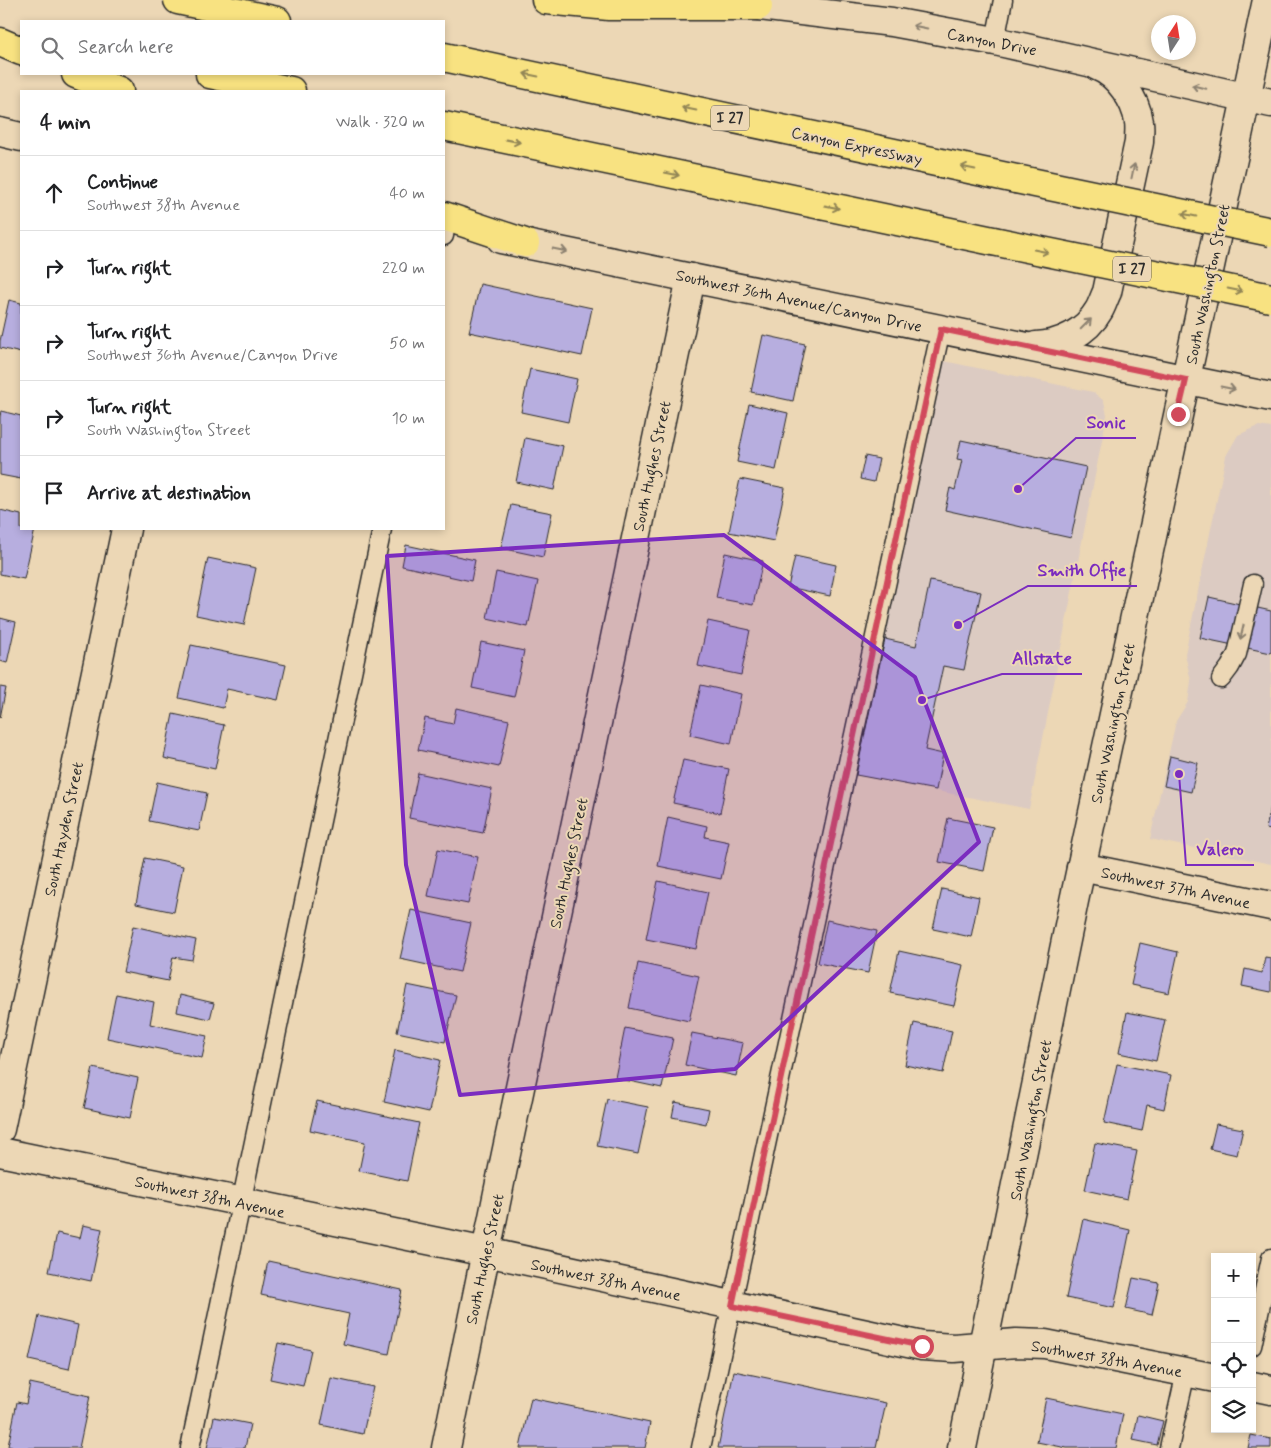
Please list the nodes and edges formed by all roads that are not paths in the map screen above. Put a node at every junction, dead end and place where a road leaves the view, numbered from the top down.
1 (178, 0) edge
2 (546, 0) edge
3 (710, 0) edge
4 (1004, 0) edge
5 (1266, 0) edge
6 (758, 3) edge
7 (273, 20) edge
8 (0, 32) edge
9 (20, 36) edge
10 (995, 41) junction
11 (0, 42) edge
12 (20, 51) edge
13 (445, 57) edge
14 (1082, 60) junction
15 (79, 75) edge
16 (215, 75) edge
17 (116, 90) edge
18 (286, 90) edge
19 (1259, 100) edge
20 (445, 126) edge
21 (0, 132) edge
22 (20, 137) edge
23 (445, 227) edge
24 (1271, 232) edge
25 (525, 243) joint
26 (691, 278) junction
27 (1271, 298) edge
28 (941, 329) junction
29 (1027, 346) junction
30 (1186, 380) junction
31 (1271, 397) edge
32 (126, 530) edge
33 (382, 530) edge
34 (1253, 584) dead end
35 (1221, 679) dead end
36 (1081, 867) junction
37 (1271, 906) edge
38 (0, 1129) edge
39 (0, 1152) edge
40 (241, 1203) junction
41 (486, 1252) junction
42 (1271, 1258) edge
43 (732, 1306) junction
44 (1253, 1343) edge
45 (984, 1346) junction
46 (1186, 1372) junction
47 (1211, 1377) edge
48 (1256, 1387) edge
49 (1271, 1390) edge
50 (190, 1448) edge
51 (446, 1448) edge
52 (701, 1448) edge
53 (962, 1448) edge
54 (1169, 1448) edge

1 - 7 highway
2 - 6 highway
3 - 6 street, Canyon Drive
4 - 10 lane
5 - 19 street, South Washington Street
10 -> 6 street, Canyon Drive
8 - 9 highway
10 - 14 street, Canyon Drive
11 - 12 highway
24 -> 13 highway, Canyon Expressway / I 27, bridge
19 -> 14 street, Canyon Drive
29 -> 14 street
15 - 17 highway
16 - 18 highway
19 - 30 street, South Washington Street
20 -> 27 highway, I 27, bridge
21 - 22 street
23 - 25 highway
25 -> 26 street, Southwest 36th Avenue/Canyon Drive
26 - 28 street, Southwest 36th Avenue/Canyon Drive
26 - 41 street, South Hughes Street
28 - 29 street, Southwest 36th Avenue/Canyon Drive
28 - 43 lane
29 - 30 street, Southwest 36th Avenue/Canyon Drive
30 -> 31 street, Southwest 36th Avenue/Canyon Drive
30 - 36 street, South Washington Street
32 - 38 street, South Hayden Street
33 - 40 lane
34 -> 35 lane
36 - 37 street, Southwest 37th Avenue
36 - 45 street, South Washington Street
39 - 40 street, Southwest 38th Avenue
40 - 41 street, Southwest 38th Avenue
40 - 50 lane
41 - 43 street, Southwest 38th Avenue
41 - 51 street, South Hughes Street
42 - 44 lane
43 - 45 street, Southwest 38th Avenue
43 - 52 lane
45 - 46 street, Southwest 38th Avenue
45 - 53 street, South Washington Street
46 - 47 street, Southwest 38th Avenue
46 - 54 lane
48 - 49 street

